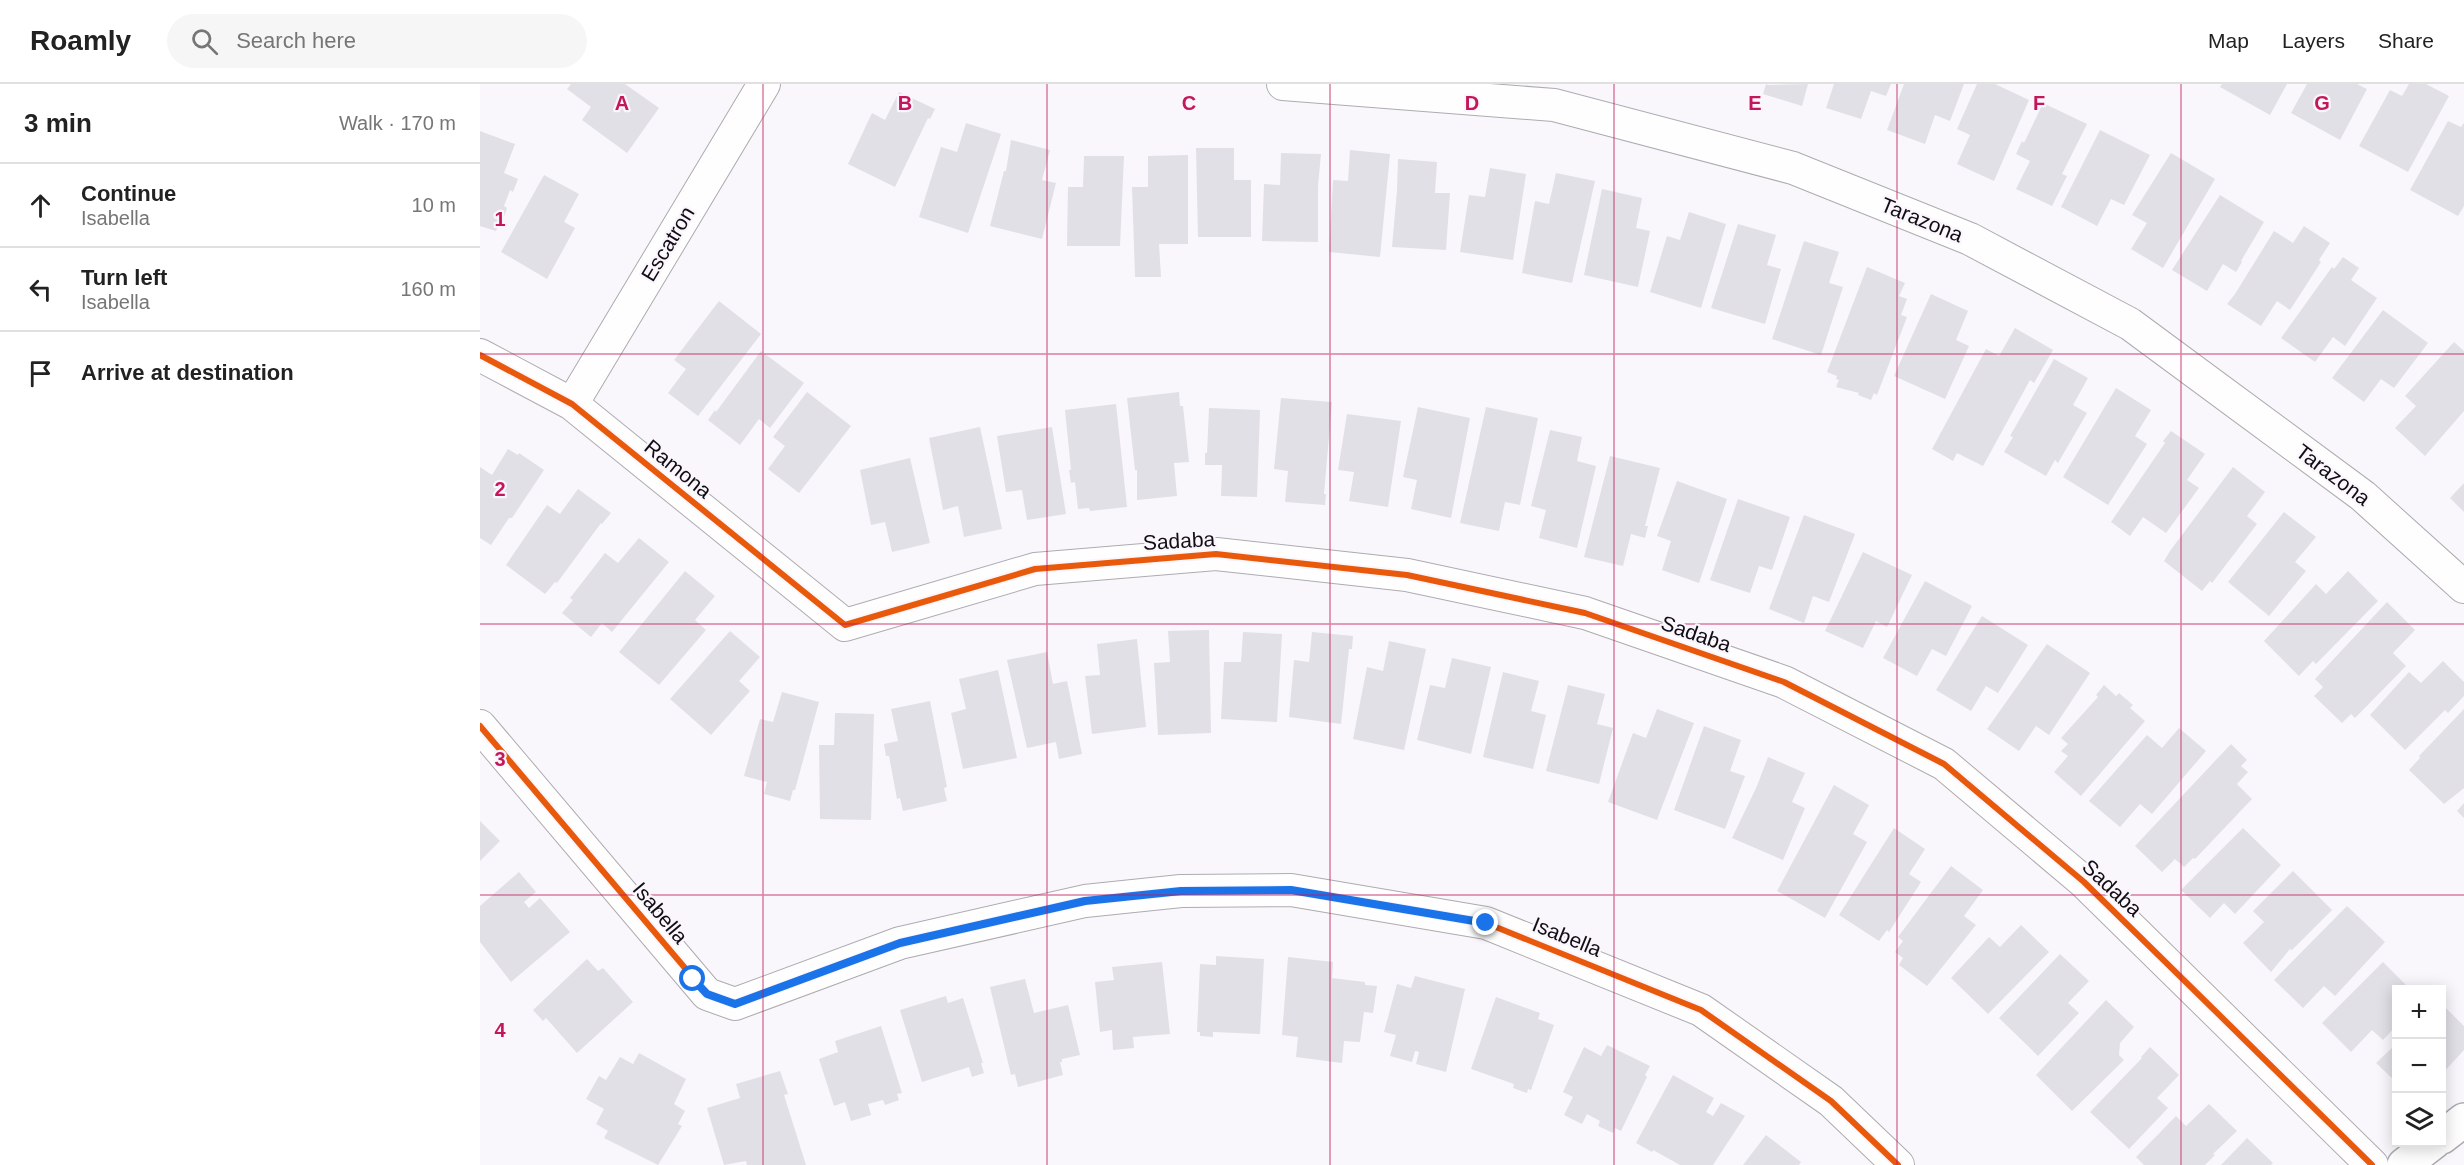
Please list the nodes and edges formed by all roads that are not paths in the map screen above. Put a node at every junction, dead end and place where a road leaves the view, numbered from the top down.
1 (764, 84) edge
2 (1283, 84) edge
3 (480, 355) edge
4 (572, 404) junction
5 (2464, 587) edge
6 (845, 625) joint
7 (480, 726) edge
8 (2464, 1120) edge
9 (2446, 1134) edge
10 (2429, 1147) edge
11 (1898, 1165) edge
12 (2372, 1165) edge
13 (2404, 1165) edge

1 - 4 street, Escatron
2 - 5 street, Tarazona
3 - 4 street, Ramona
4 - 6 street, Ramona
6 - 12 street, Sadaba
7 - 11 street, Isabella
8 - 9 street
10 - 13 street

